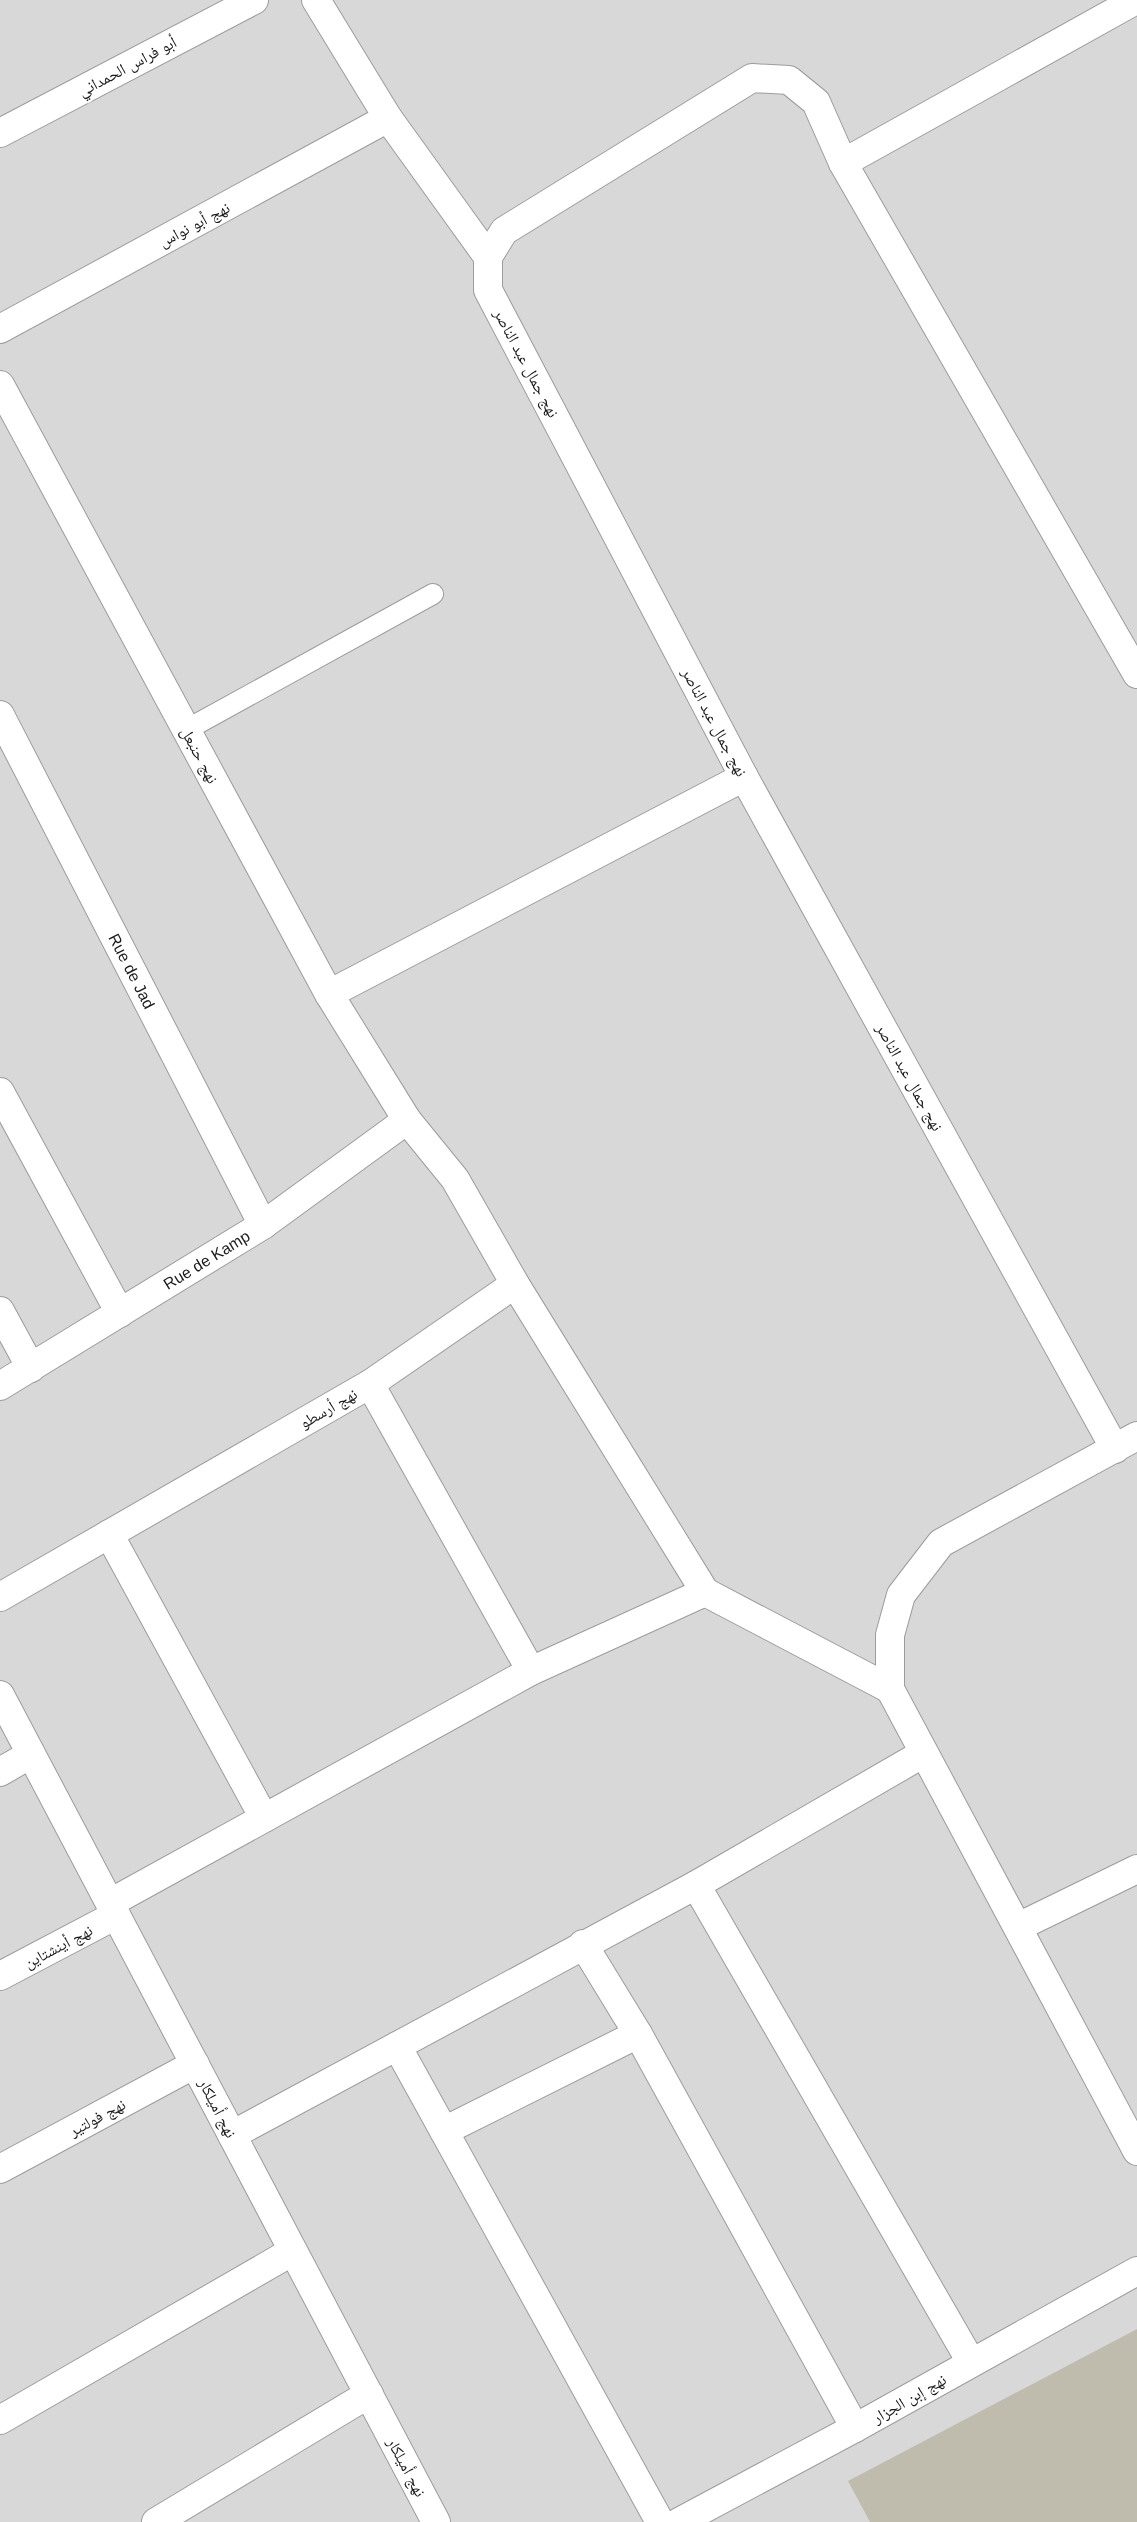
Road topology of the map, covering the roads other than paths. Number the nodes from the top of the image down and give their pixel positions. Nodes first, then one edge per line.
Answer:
1 (254, 0) edge
2 (316, 0) edge
3 (1136, 0) edge
4 (388, 118) junction
5 (0, 133) edge
6 (843, 163) junction
7 (488, 257) junction
8 (0, 329) edge
9 (0, 385) edge
10 (433, 594) dead end
11 (1137, 674) edge
12 (0, 715) edge
13 (186, 730) junction
14 (744, 778) junction
15 (329, 994) junction
16 (0, 1092) edge
17 (407, 1120) junction
18 (263, 1225) junction
19 (515, 1284) junction
20 (0, 1311) edge
21 (120, 1313) junction
22 (30, 1368) junction
23 (370, 1384) junction
24 (0, 1386) edge
25 (1126, 1442) edge
26 (109, 1534) junction
27 (705, 1592) junction
28 (0, 1597) edge
29 (531, 1671) junction
30 (890, 1689) junction
31 (0, 1695) edge
32 (924, 1753) junction
33 (31, 1754) junction
34 (0, 1772) edge
35 (264, 1818) junction
36 (1137, 1869) edge
37 (696, 1885) junction
38 (113, 1909) junction
39 (1018, 1927) junction
40 (583, 1944) junction
41 (0, 1976) edge
42 (638, 2034) junction
43 (397, 2046) junction
44 (195, 2064) junction
45 (444, 2131) junction
46 (232, 2135) junction
47 (1137, 2151) edge
48 (0, 2169) edge
49 (293, 2251) junction
50 (1137, 2271) edge
51 (971, 2362) junction
52 (368, 2394) junction
53 (0, 2420) edge
54 (855, 2428) junction
55 (156, 2522) edge
56 (436, 2522) edge
57 (660, 2522) edge
58 (679, 2522) edge

1 - 5 street, أبو فراس الحمداني
2 - 4 street
3 - 6 street
4 - 7 street
4 - 8 street, نهج أبو نواس
6 - 7 street
6 - 11 street
7 - 14 street, نهج جمال عبد الناصر
9 - 13 street, نهج حنبعل
10 - 13 lane
12 - 18 street, Rue de Jad
13 - 15 street, نهج حنبعل
14 - 15 street
14 - 25 street, نهج جمال عبد الناصر
15 - 17 street, نهج حنبعل
16 - 21 street
17 - 18 street, Rue de Kamp
17 - 19 street, نهج حنبعل
18 - 21 street, Rue de Kamp
19 - 23 street
19 - 27 street, نهج حنبعل
20 - 22 street
21 - 22 street, Rue de Kamp
22 - 24 street, Rue de Kamp
23 - 26 street, نهج أرسطو
23 - 29 street, نهج أرسطو
25 - 30 street
26 - 28 street, نهج أرسطو
26 - 35 street
27 - 29 street, نهج أينشتاين
27 - 30 street
29 - 35 street, نهج أينشتاين
30 - 32 street
31 - 33 street, نهج أميلكار
32 - 37 street
32 - 39 street
33 - 34 street
33 - 38 street, نهج أميلكار
35 - 38 street, نهج أينشتاين
36 - 39 street
37 - 40 street
37 - 51 street
38 - 41 street, نهج أينشتاين
38 - 44 street, نهج أميلكار
39 - 47 street
40 - 42 street
40 - 43 street
42 - 45 street
42 - 54 street
43 - 45 street
43 - 46 street
44 - 46 street, نهج أميلكار
44 - 48 street, نهج فولتير
45 - 57 street
46 - 49 street, نهج أميلكار
49 - 52 street, نهج أميلكار
49 - 53 street
50 - 51 street, نهج إبن الجزار
51 - 54 street, نهج إبن الجزار
52 - 55 street
52 - 56 street, نهج أميلكار
54 - 58 street, نهج إبن الجزار

